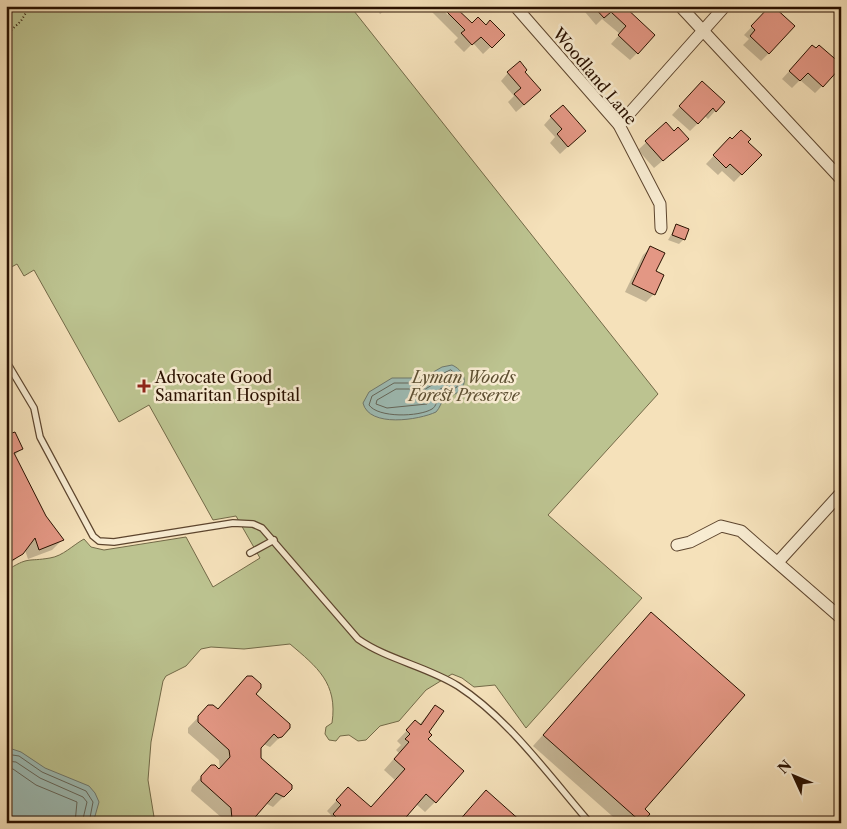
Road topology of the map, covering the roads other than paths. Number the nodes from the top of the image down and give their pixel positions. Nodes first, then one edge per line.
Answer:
1 (515, 6) edge
2 (680, 6) edge
3 (725, 6) edge
4 (703, 31) junction
5 (619, 125) junction
6 (841, 179) edge
7 (661, 228) dead end
8 (6, 362) edge
9 (841, 493) edge
10 (274, 540) junction
11 (677, 545) dead end
12 (250, 553) dead end
13 (778, 562) junction
14 (841, 618) edge
15 (590, 823) edge

1 - 5 street, Woodland Lane
2 - 4 street
3 - 4 street
4 - 5 street
4 - 6 street
5 - 7 street, Woodland Lane
8 - 10 lane
9 - 13 street
10 - 12 lane
10 - 15 lane
11 - 13 street
13 - 14 street

